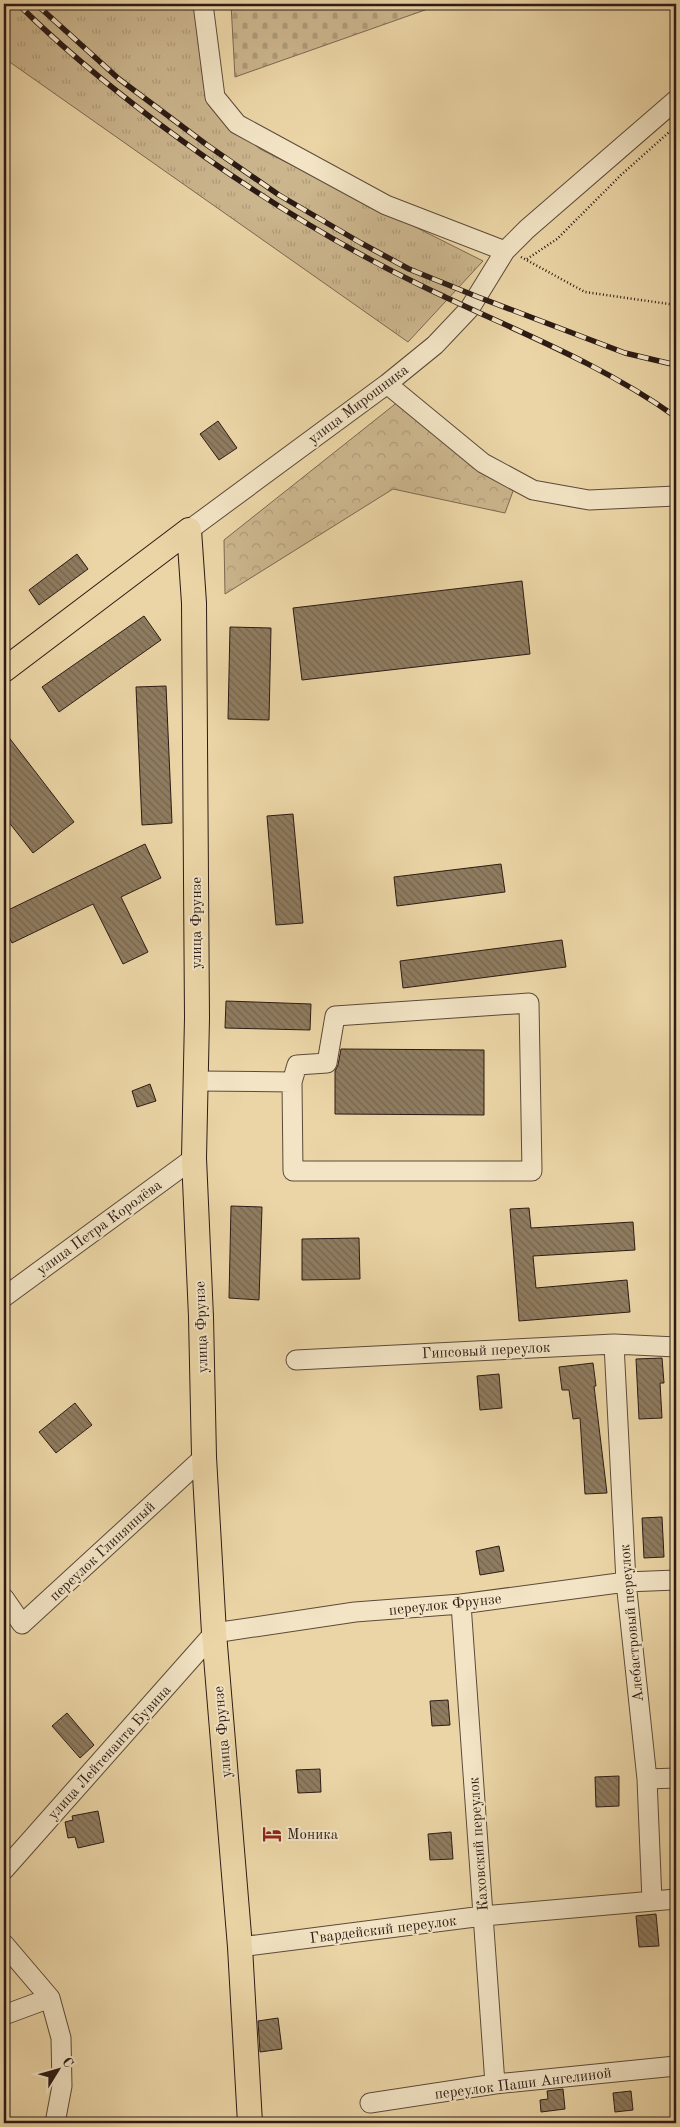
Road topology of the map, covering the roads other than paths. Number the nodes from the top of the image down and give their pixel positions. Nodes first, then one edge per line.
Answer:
1 (203, 4) edge
2 (676, 100) edge
3 (505, 252) junction
4 (387, 384) junction
5 (676, 496) edge
6 (189, 530) junction
7 (4, 670) edge
8 (196, 1081) junction
9 (292, 1082) junction
10 (194, 1158) junction
11 (5, 1291) edge
12 (614, 1344) junction
13 (676, 1347) edge
14 (296, 1360) dead end
15 (204, 1457) junction
16 (676, 1580) edge
17 (626, 1582) junction
18 (4, 1598) edge
19 (461, 1604) junction
20 (214, 1633) junction
21 (676, 1778) edge
22 (647, 1779) junction
23 (4, 1870) edge
24 (676, 1899) edge
25 (652, 1901) junction
26 (483, 1916) junction
27 (4, 1944) edge
28 (240, 1947) junction
29 (50, 1998) junction
30 (4, 2015) edge
31 (676, 2066) edge
32 (495, 2084) junction
33 (370, 2103) dead end
34 (55, 2123) edge
35 (250, 2123) edge

1 - 3 street
2 - 3 street, улица Мирошника
3 - 4 street, улица Мирошника
4 - 5 street
4 - 6 street, улица Мирошника
6 - 7 main road, улица Мирошника
6 - 8 main road, улица Фрунзе
8 - 9 street
8 - 10 main road, улица Фрунзе
9 - 9 street
10 - 11 street, улица Петра Королёва
10 - 15 main road, улица Фрунзе
12 - 13 street, Гипсовый переулок
12 - 14 street, Гипсовый переулок
12 - 17 street, Алебастровый переулок
15 - 18 street, переулок Глинянный
15 - 20 main road, улица Фрунзе
16 - 17 street, переулок Фрунзе
17 - 19 street, переулок Фрунзе
17 - 22 street, Алебастровый переулок
19 - 20 street, переулок Фрунзе
19 - 26 street, Каховский переулок
20 - 23 street, улица Лейтенанта Бувина
20 - 28 main road, улица Фрунзе
21 - 22 street
22 - 25 street, Алебастровый переулок
24 - 25 street, Гвардейский переулок
25 - 26 street, Гвардейский переулок
26 - 28 street, Гвардейский переулок
26 - 32 street, Каховский переулок
27 - 29 street
28 - 35 main road, улица Фрунзе
29 - 30 street
29 - 34 street
31 - 32 street, переулок Паши Ангелиной
32 - 33 street, переулок Паши Ангелиной

